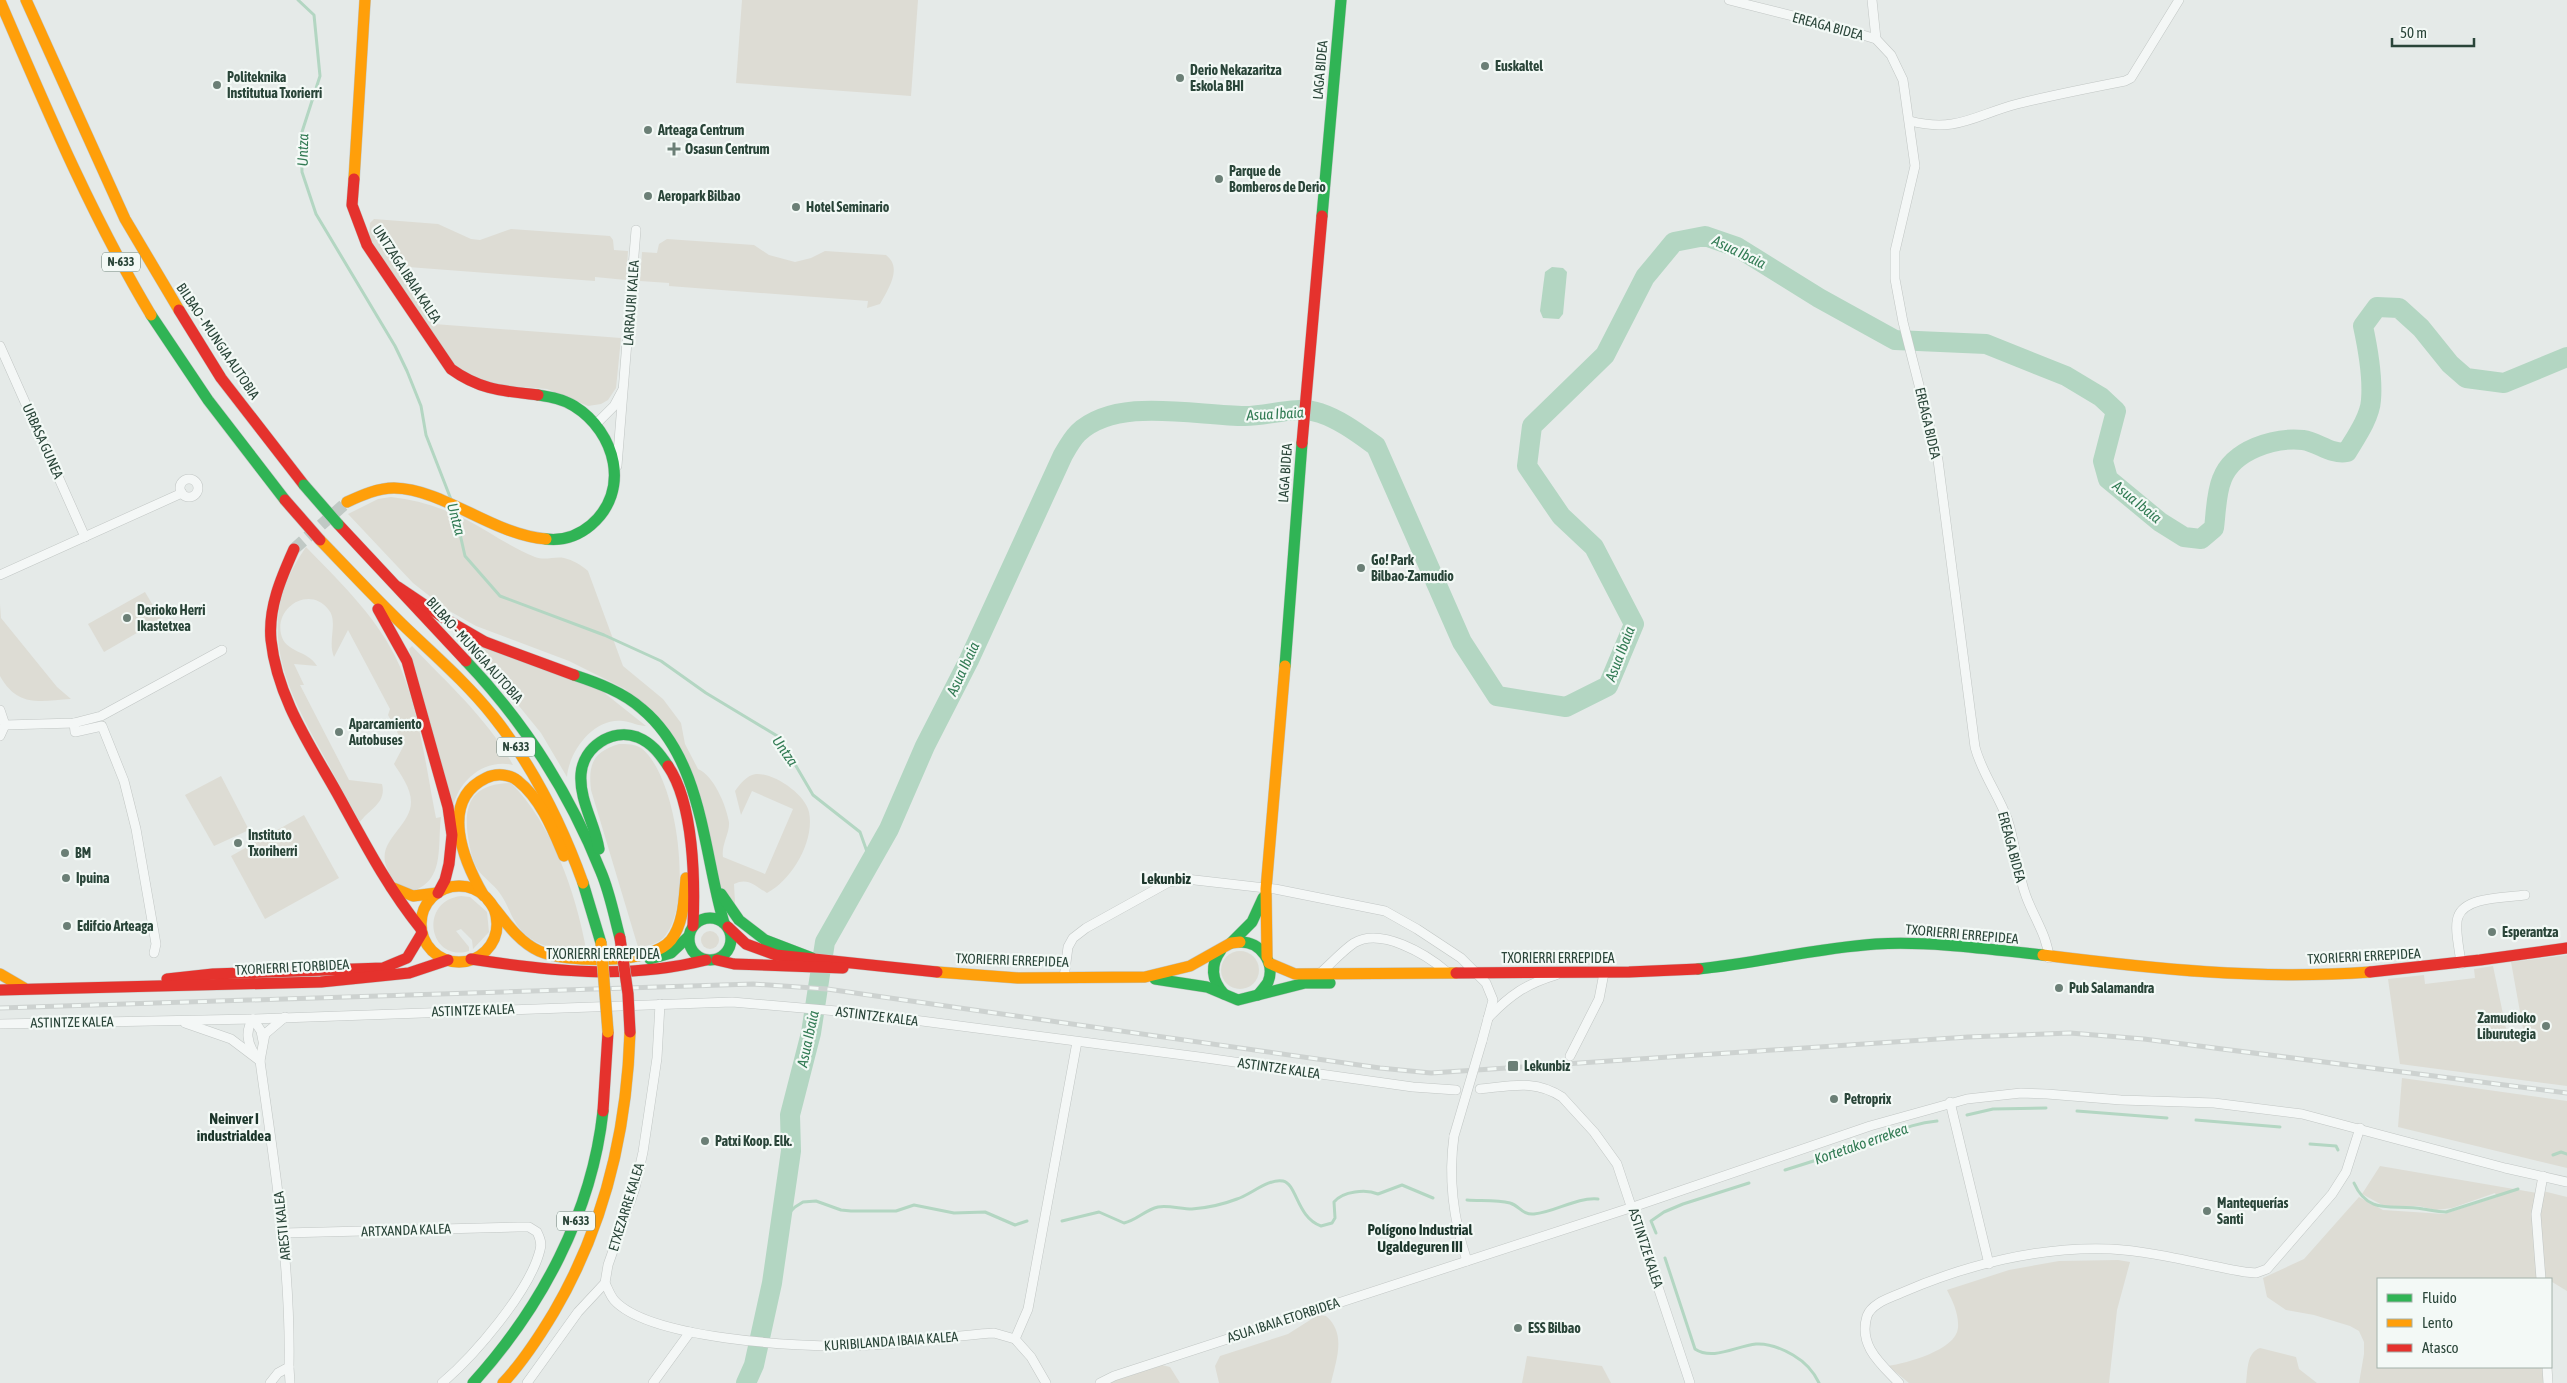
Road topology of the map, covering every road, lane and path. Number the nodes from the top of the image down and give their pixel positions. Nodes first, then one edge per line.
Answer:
1 (26, 0) edge
2 (365, 0) edge
3 (1340, 0) edge
4 (1729, 0) edge
5 (1872, 0) edge
6 (2179, 0) edge
7 (0, 1) edge
8 (1876, 39) junction
9 (1910, 121) junction
10 (636, 230) dead end
11 (0, 346) edge
12 (625, 376) junction
13 (596, 424) junction
14 (616, 479) junction
15 (182, 493) dead end
16 (347, 502) tunnel mouth
17 (85, 537) junction
18 (294, 549) tunnel mouth
19 (0, 575) edge
20 (398, 587) junction
21 (369, 591) junction
22 (222, 650) dead end
23 (0, 710) edge
24 (74, 722) junction
25 (5, 725) junction
26 (0, 736) edge
27 (691, 851) junction
28 (602, 873) junction
29 (710, 876) junction
30 (387, 884) junction
31 (1266, 889) junction
32 (438, 893) junction
33 (2525, 895) dead end
34 (486, 898) junction
35 (496, 917) junction
36 (726, 925) junction
37 (422, 931) junction
38 (690, 932) junction
39 (596, 944) junction
40 (1228, 945) junction
41 (2567, 948) edge
42 (154, 953) dead end
43 (2048, 958) junction
44 (471, 959) junction
45 (448, 960) junction
46 (711, 960) junction
47 (1268, 960) junction
48 (812, 961) junction
49 (2461, 964) junction
50 (1447, 972) junction
51 (1477, 973) junction
52 (1564, 973) junction
53 (1604, 973) junction
54 (1462, 974) junction
55 (1, 975) edge
56 (1318, 975) junction
57 (1145, 977) junction
58 (1064, 978) junction
59 (135, 985) junction
60 (24, 988) junction
61 (0, 989) edge
62 (1225, 995) junction
63 (1258, 995) junction
64 (660, 1004) junction
65 (285, 1017) junction
66 (1488, 1018) junction
67 (254, 1019) junction
68 (175, 1020) junction
69 (0, 1024) edge
70 (1077, 1042) junction
71 (263, 1043) junction
72 (1570, 1056) dead end
73 (260, 1061) junction
74 (1480, 1089) dead end
75 (1456, 1090) dead end
76 (1950, 1102) junction
77 (2360, 1128) junction
78 (2543, 1176) junction
79 (2567, 1182) edge
80 (1633, 1207) junction
81 (284, 1233) junction
82 (1467, 1261) junction
83 (1989, 1264) junction
84 (2541, 1278) edge
85 (606, 1283) junction
86 (690, 1332) junction
87 (1015, 1339) junction
88 (290, 1367) junction
89 (2547, 1368) edge
90 (270, 1383) edge
91 (290, 1383) edge
92 (442, 1383) edge
93 (473, 1383) edge
94 (504, 1383) edge
95 (527, 1383) edge
96 (653, 1383) edge
97 (1046, 1383) edge
98 (1100, 1383) edge
99 (1690, 1383) edge
100 (1900, 1383) edge
101 (2548, 1383) edge

1 - 20 main road, BILBAO - MUNGIA AUTOBIA / N-633, bridge
2 - 13 main road, UNTZAGA IBAIA KALEA
3 - 31 main road, LAGA BIDEA
4 - 8 street, EREAGA BIDEA
5 - 8 street
6 - 9 street
7 - 21 main road, N-633, bridge
8 - 9 street, EREAGA BIDEA
9 - 43 street, EREAGA BIDEA
10 - 12 street, LARRAURI KALEA
11 - 17 street, URBASA GUNEA
12 - 13 street
12 - 14 street
13 - 14 main road, UNTZAGA IBAIA KALEA
14 - 16 main road
15 - 17 street
17 - 19 street
18 - 30 main road
20 - 28 main road, BILBAO - MUNGIA AUTOBIA / N-633
20 - 29 main road
21 - 32 main road
21 - 39 main road, N-633
22 - 24 street
23 - 25 street
24 - 25 street
24 - 42 street
25 - 26 street
27 - 28 main road
27 - 34 main road
27 - 38 main road
28 - 94 main road, BILBAO - MUNGIA AUTOBIA / N-633, bridge
29 - 36 main road
29 - 48 main road
30 - 32 main road
30 - 37 main road
31 - 40 main road
31 - 47 main road
31 - 51 street
31 - 58 street
32 - 34 main road
32 - 37 main road
33 - 49 street
34 - 35 main road
34 - 39 main road
35 - 38 main road, TXORIERRI ERREPIDEA
35 - 44 main road
36 - 38 main road
36 - 46 main road
36 - 48 main road, TXORIERRI ERREPIDEA
37 - 45 main road
37 - 59 main road, TXORIERRI ETORBIDEA
38 - 46 main road
39 - 93 main road, N-633, bridge
40 - 47 main road, TXORIERRI ERREPIDEA
40 - 57 main road, TXORIERRI ERREPIDEA
40 - 62 main road
41 - 49 main road, TXORIERRI ERREPIDEA
43 - 49 main road, TXORIERRI ERREPIDEA
43 - 53 main road, TXORIERRI ERREPIDEA
44 - 45 main road
44 - 46 main road, TXORIERRI ERREPIDEA
45 - 59 main road, TXORIERRI ETORBIDEA
46 - 48 main road, TXORIERRI ERREPIDEA
47 - 56 main road, TXORIERRI ERREPIDEA
47 - 63 main road
48 - 58 main road, TXORIERRI ERREPIDEA
50 - 54 main road, TXORIERRI ERREPIDEA
50 - 56 main road, TXORIERRI ERREPIDEA
50 - 56 street
51 - 52 main road, TXORIERRI ERREPIDEA
51 - 54 main road, TXORIERRI ERREPIDEA
51 - 66 street
52 - 53 main road, TXORIERRI ERREPIDEA
52 - 66 street
53 - 72 street
54 - 63 main road, TXORIERRI ERREPIDEA
55 - 60 main road, TXORIERRI ETORBIDEA
55 - 61 main road, TXORIERRI ETORBIDEA
57 - 58 main road, TXORIERRI ERREPIDEA
57 - 62 main road, TXORIERRI ERREPIDEA
59 - 60 main road, TXORIERRI ETORBIDEA
60 - 61 main road, TXORIERRI ETORBIDEA
62 - 63 main road, TXORIERRI ERREPIDEA
64 - 65 street, ASTINTZE KALEA
64 - 70 street, ASTINTZE KALEA
64 - 85 street, ETXEZARRE KALEA
65 - 67 street, ASTINTZE KALEA
65 - 71 street, ARESTI KALEA
66 - 82 street, bridge
67 - 68 street, ASTINTZE KALEA
67 - 71 street, ARESTI KALEA
67 - 73 street, ARESTI KALEA
68 - 69 street, ASTINTZE KALEA
68 - 73 street, ASTINTZE KALEA
70 - 75 street, ASTINTZE KALEA
70 - 87 street
71 - 73 street, ARESTI KALEA
73 - 81 street, ARESTI KALEA
74 - 80 street, ASTINTZE KALEA
76 - 77 street, ASUA IBAIA ETORBIDEA
76 - 80 street, ASUA IBAIA ETORBIDEA
76 - 83 street
77 - 78 street, ASUA IBAIA ETORBIDEA
77 - 83 street
78 - 79 street, ASUA IBAIA ETORBIDEA
78 - 84 street
80 - 82 street, ASUA IBAIA ETORBIDEA
80 - 99 street, ASTINTZE KALEA
81 - 88 street, ARESTI KALEA
81 - 92 street, ARTXANDA KALEA
82 - 98 street, ASUA IBAIA ETORBIDEA
83 - 100 street
85 - 86 street, KURIBILANDA IBAIA KALEA
85 - 95 street
86 - 87 street, KURIBILANDA IBAIA KALEA
86 - 96 street
87 - 97 street
88 - 90 street
88 - 91 street, ARESTI KALEA
89 - 101 street

